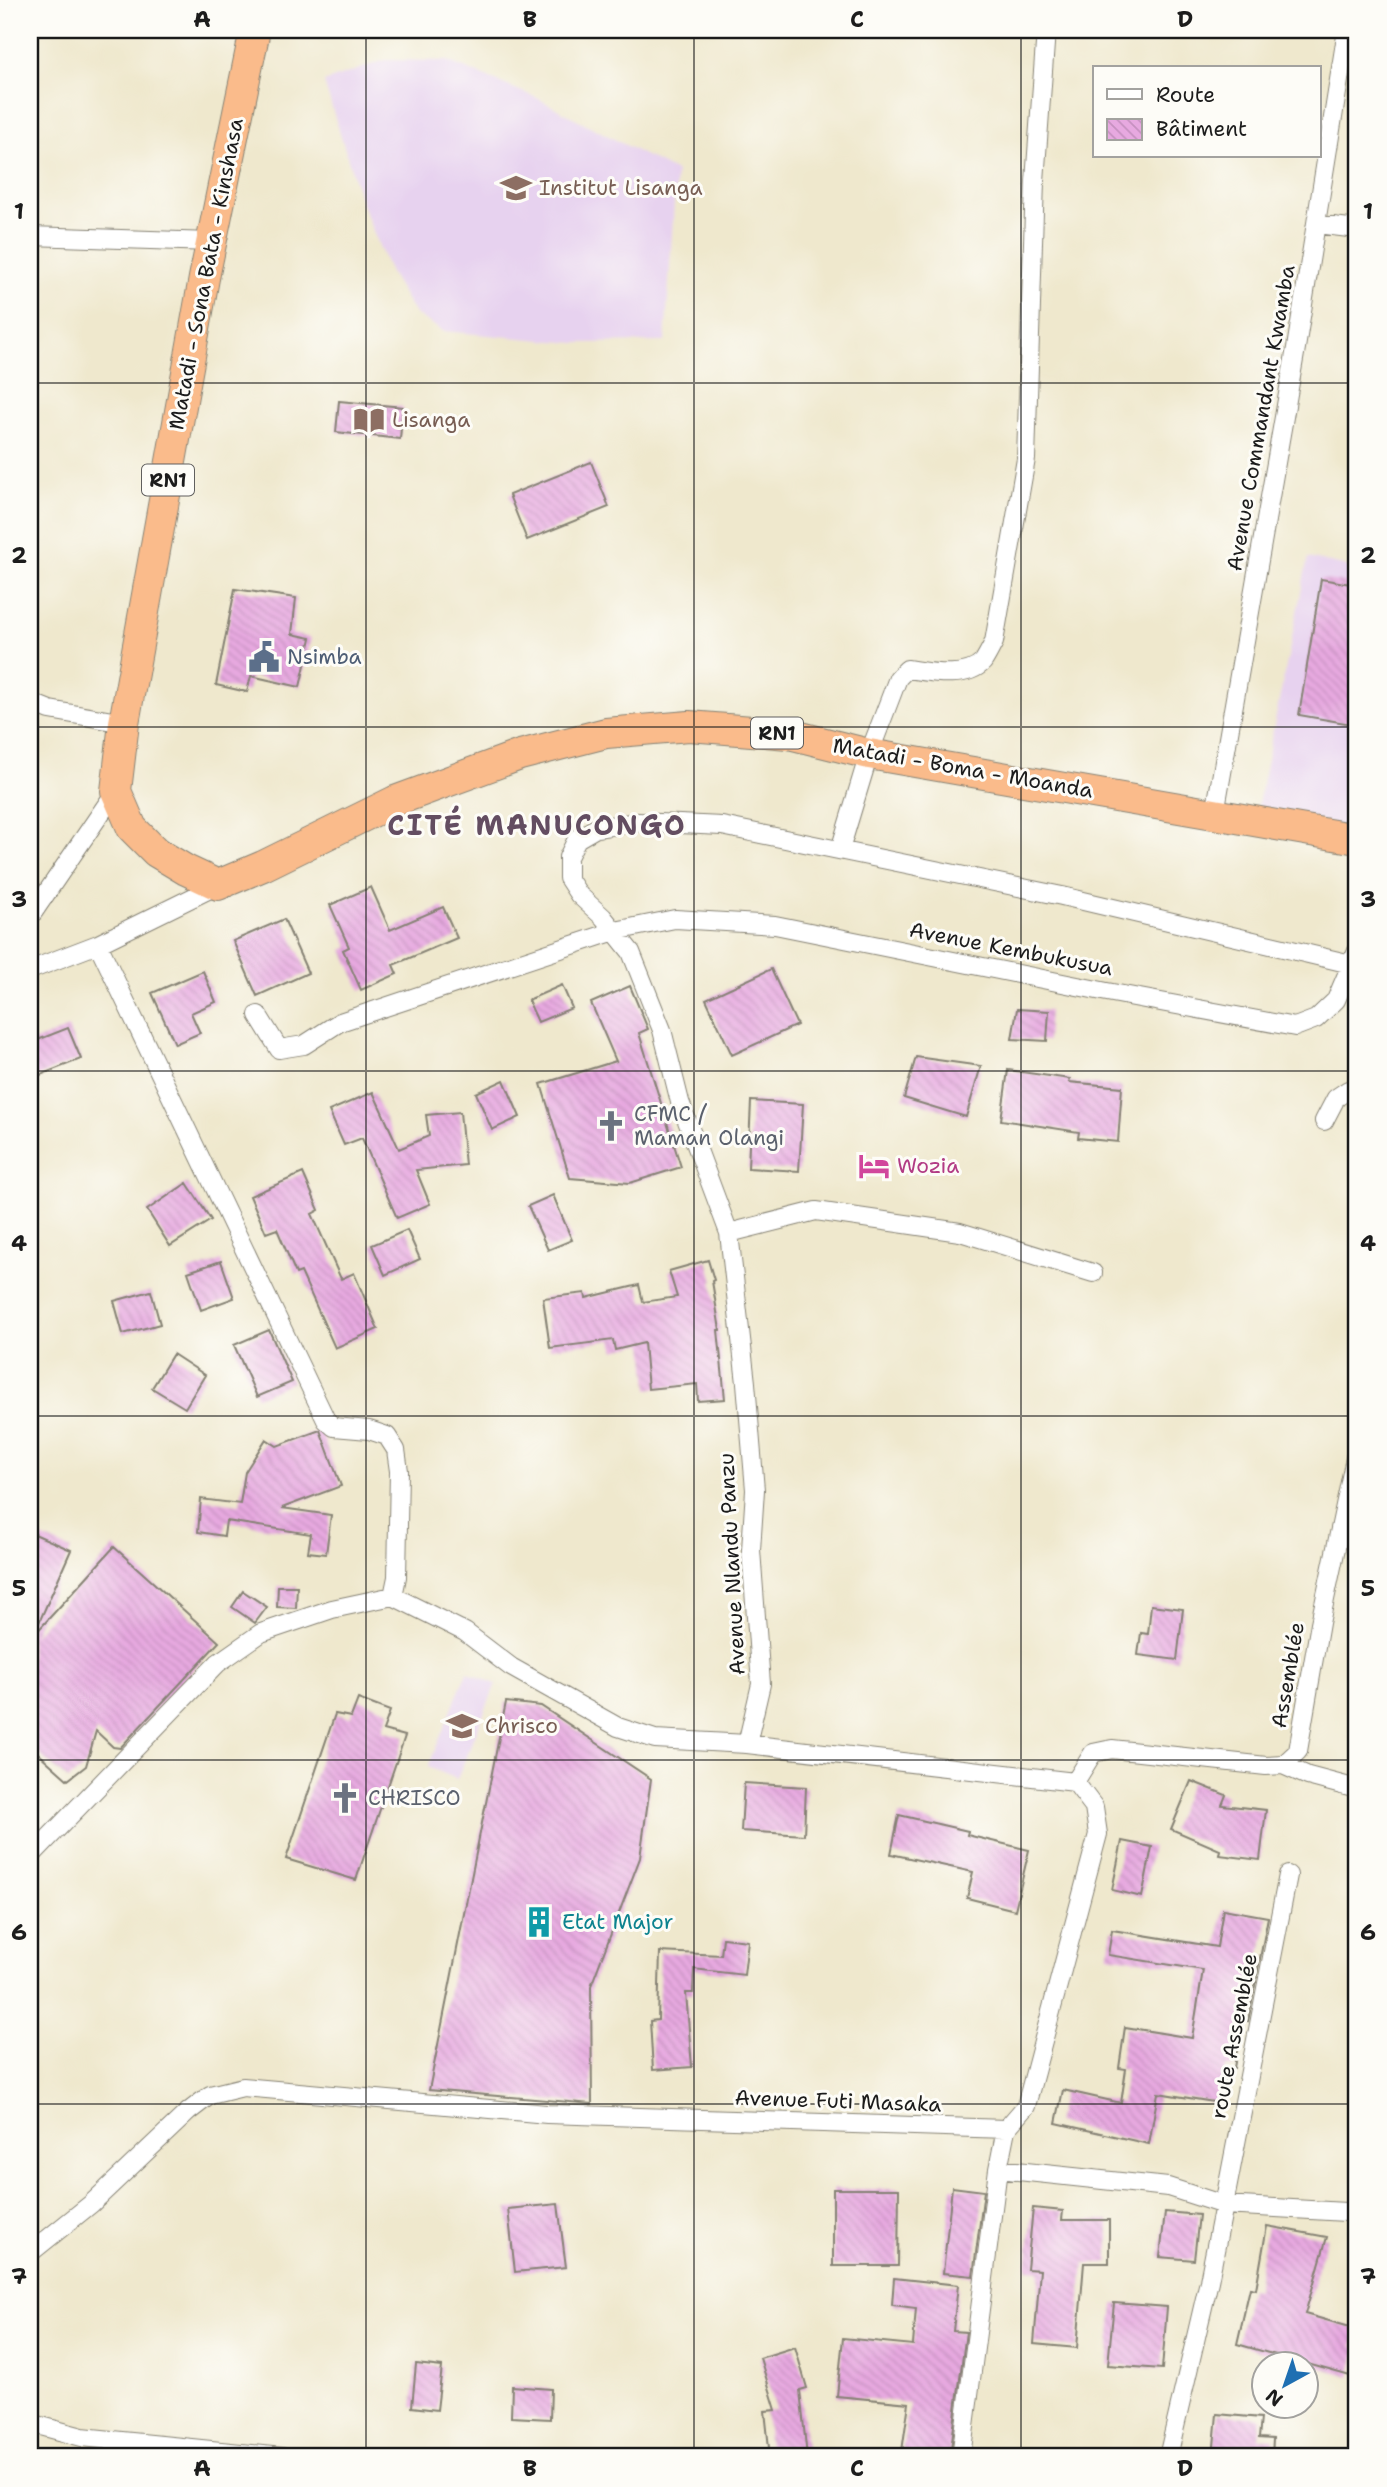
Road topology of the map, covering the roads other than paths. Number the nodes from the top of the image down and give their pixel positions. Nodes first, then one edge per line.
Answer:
1 (255, 30) edge
2 (1046, 30) edge
3 (1347, 30) edge
4 (1317, 224) junction
5 (1357, 229) edge
6 (30, 236) edge
7 (211, 242) junction
8 (30, 702) edge
9 (124, 723) junction
10 (869, 754) junction
11 (116, 791) junction
12 (1215, 813) junction
13 (1357, 839) edge
14 (840, 850) junction
15 (218, 885) junction
16 (30, 918) edge
17 (615, 931) junction
18 (97, 944) junction
19 (1354, 957) edge
20 (30, 970) edge
21 (258, 1015) dead end
22 (1357, 1091) edge
23 (1324, 1121) dead end
24 (729, 1233) junction
25 (1093, 1273) dead end
26 (1357, 1448) edge
27 (393, 1596) junction
28 (747, 1744) junction
29 (1283, 1765) junction
30 (1075, 1782) junction
31 (1357, 1790) edge
32 (30, 1857) edge
33 (1288, 1875) dead end
34 (1006, 2129) junction
35 (998, 2169) junction
36 (1224, 2205) junction
37 (1346, 2212) dead end
38 (30, 2253) edge
39 (30, 2423) edge
40 (282, 2457) edge
41 (961, 2457) edge
42 (1168, 2457) edge

1 - 7 highway, Matadi - Sona Bata - Kinshasa / RN1
2 - 10 street
3 - 4 street, Avenue Commandant Kwamba
4 - 5 street
4 - 12 street, Avenue Commandant Kwamba
6 - 7 street
7 - 9 highway, Matadi - Sona Bata - Kinshasa / RN1
8 - 9 street
9 - 11 highway, Matadi - Sona Bata - Kinshasa / RN1
10 - 12 highway, Matadi - Boma - Moanda / RN1
10 - 14 street
10 - 15 highway, Matadi - Boma - Moanda / RN1
11 - 15 highway
11 - 16 street
12 - 13 highway, Matadi - Boma - Moanda / RN1
14 - 17 street, Avenue Nlandu Panzu
14 - 19 street
15 - 18 street
17 - 19 street, Avenue Kembukusua
17 - 21 street, Avenue Kembukusua
17 - 24 street, Avenue Nlandu Panzu
18 - 20 street
18 - 27 street
22 - 23 street
24 - 25 street
24 - 28 street, Avenue Nlandu Panzu
26 - 29 street, Assemblée
27 - 28 street
27 - 32 street
28 - 30 street
29 - 30 street
29 - 31 street
30 - 34 street
33 - 36 street, route Assemblée
34 - 35 street
34 - 38 street, Avenue Futi Masaka
35 - 36 street
35 - 41 street
36 - 37 street
36 - 42 street, route Assemblée
39 - 40 street

